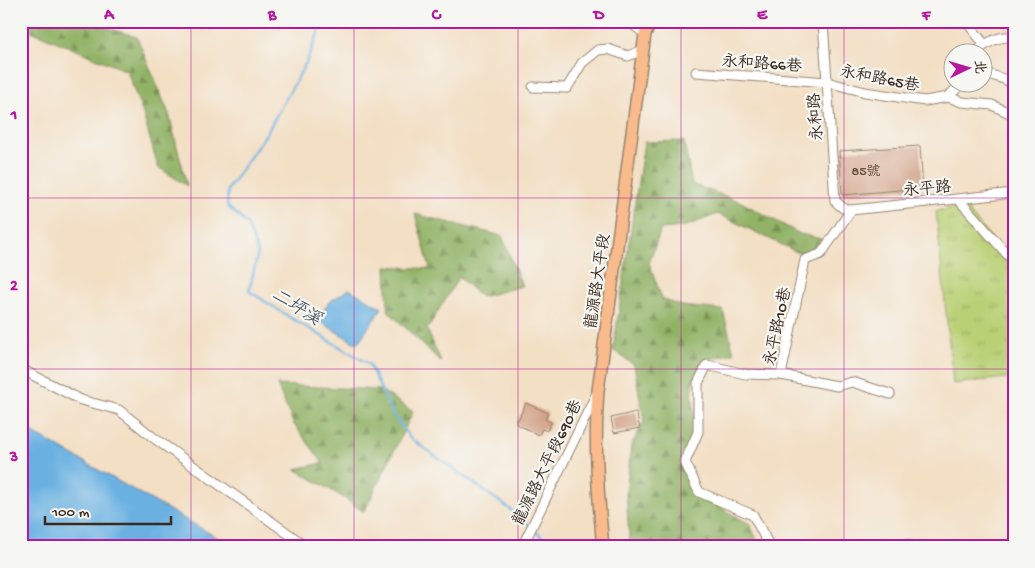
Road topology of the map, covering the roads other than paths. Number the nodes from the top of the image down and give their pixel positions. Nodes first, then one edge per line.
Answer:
1 (628, 21) edge
2 (652, 21) edge
3 (822, 21) edge
4 (966, 21) edge
5 (645, 34) junction
6 (1014, 37) edge
7 (982, 42) edge
8 (989, 42) edge
9 (643, 50) junction
10 (696, 72) dead end
11 (992, 75) edge
12 (827, 82) junction
13 (1014, 84) edge
14 (532, 87) dead end
15 (953, 92) edge
16 (948, 97) junction
17 (1014, 115) edge
18 (1014, 193) edge
19 (959, 200) junction
20 (847, 209) junction
21 (1014, 262) edge
22 (21, 369) edge
23 (781, 375) junction
24 (598, 391) junction
25 (890, 394) dead end
26 (307, 547) edge
27 (522, 547) edge
28 (603, 547) edge
29 (770, 547) edge

1 - 5 street
2 - 5 main road, 龍源路大平段
3 - 12 street, 永和路
4 - 7 street
5 - 9 main road, 龍源路大平段
6 - 8 street
9 - 14 street
9 - 24 main road, 龍源路大平段
10 - 12 street, 永和路66巷
11 - 13 street
12 - 16 street, 永和路65巷
12 - 20 street, 永和路
15 - 16 street
16 - 17 street, 永和路65巷
18 - 19 street, 永平路
19 - 20 street, 永平路
19 - 21 street
20 - 23 street, 永平路10巷
22 - 26 street
23 - 25 street
23 - 29 street, 永平路10巷
24 - 27 street, 龍源路大平段690巷
24 - 28 main road, 龍源路大平段

